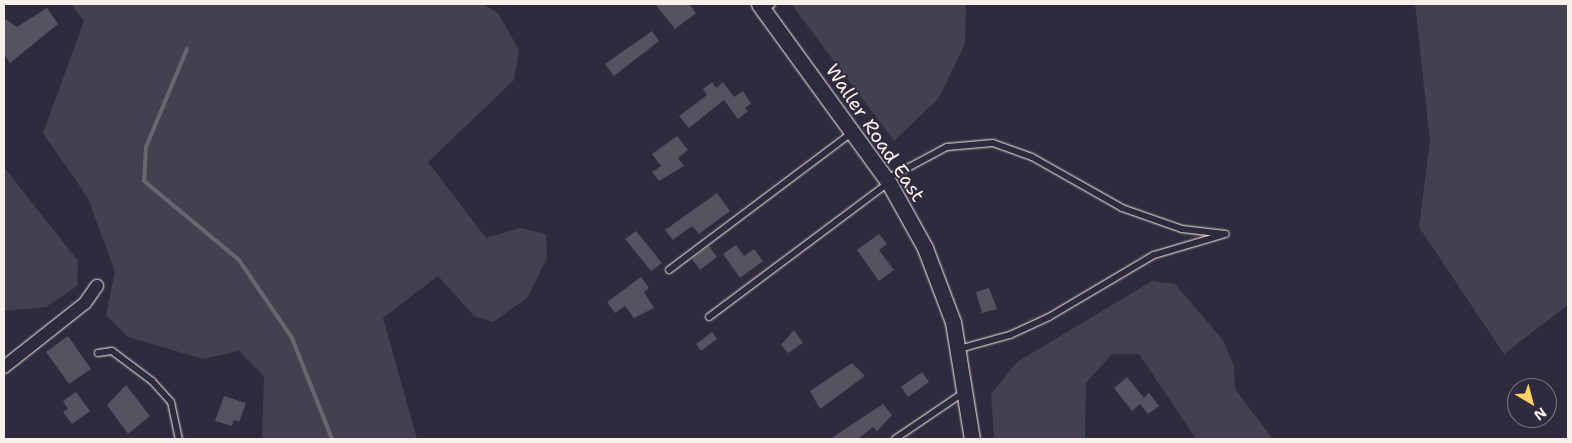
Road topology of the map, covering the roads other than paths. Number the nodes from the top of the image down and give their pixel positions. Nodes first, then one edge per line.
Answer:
1 (765, 6) edge
2 (854, 131) junction
3 (888, 181) junction
4 (669, 270) dead end
5 (97, 286) dead end
6 (708, 316) dead end
7 (960, 349) junction
8 (98, 352) dead end
9 (4, 367) edge
10 (967, 391) junction
11 (179, 439) edge
12 (895, 439) edge
13 (972, 439) edge

1 - 2 street, Waller Road East
2 - 3 street, Waller Road East
2 - 4 lane
3 - 6 lane
3 - 7 street, Waller Road East
3 - 7 lane
5 - 9 street
7 - 10 street, Waller Road East
8 - 11 lane
10 - 12 lane
10 - 13 street, Waller Road East

